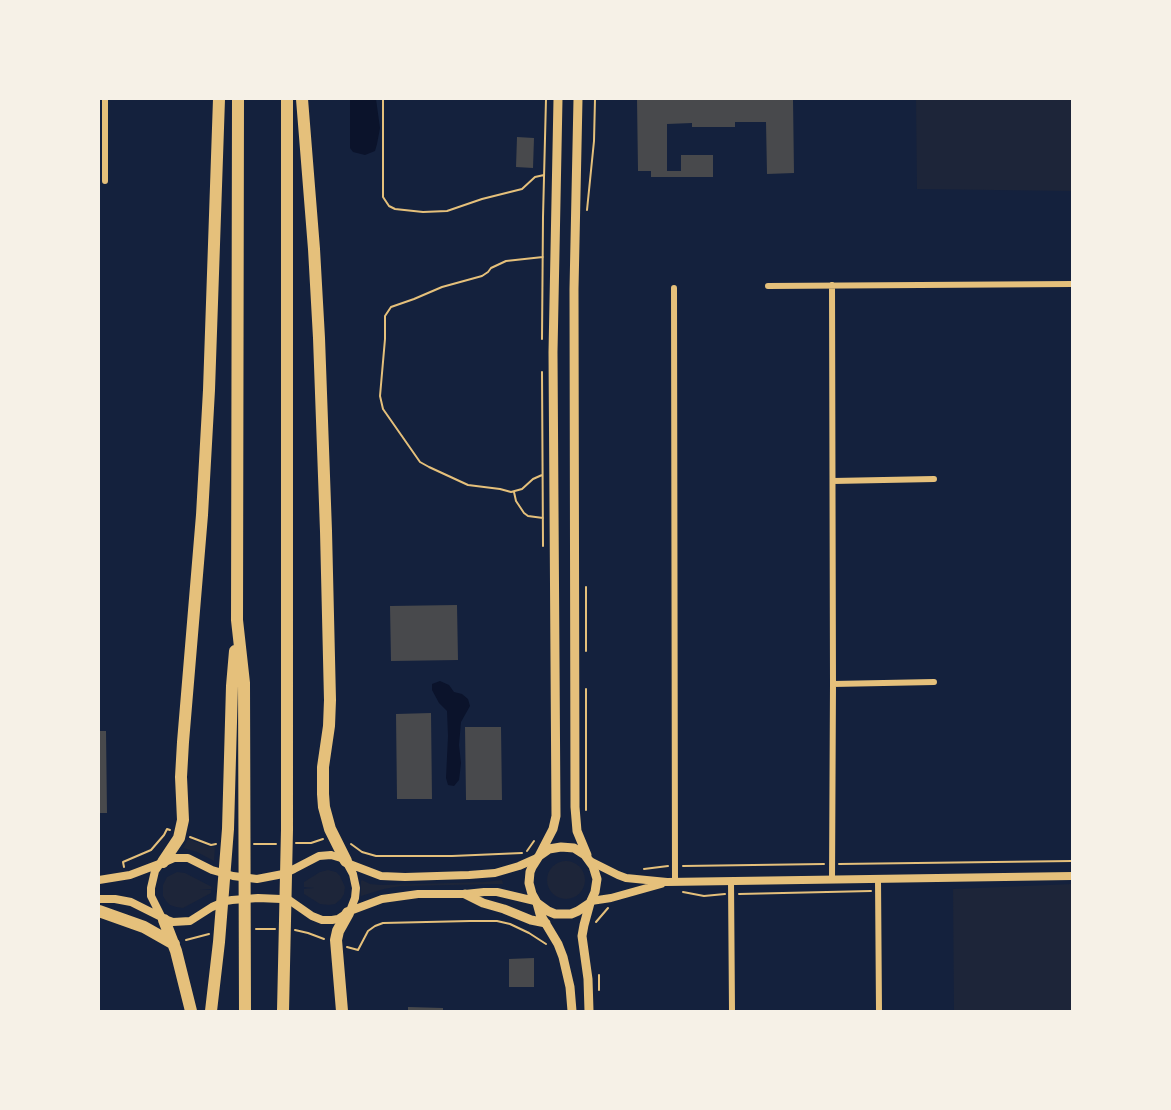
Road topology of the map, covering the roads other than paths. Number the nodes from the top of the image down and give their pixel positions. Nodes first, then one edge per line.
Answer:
1 (105, 99) edge
2 (219, 99) edge
3 (238, 99) edge
4 (286, 99) edge
5 (302, 99) edge
6 (558, 99) edge
7 (578, 99) edge
8 (105, 181) dead end
9 (1072, 284) edge
10 (832, 285) junction
11 (768, 286) dead end
12 (674, 288) dead end
13 (934, 479) dead end
14 (833, 481) junction
15 (237, 620) junction
16 (934, 682) dead end
17 (833, 684) junction
18 (538, 857) junction
19 (589, 859) junction
20 (347, 862) junction
21 (161, 863) junction
22 (1072, 876) edge
23 (878, 879) junction
24 (99, 880) edge
25 (832, 880) junction
26 (671, 881) junction
27 (731, 881) junction
28 (465, 894) junction
29 (99, 899) edge
30 (536, 902) junction
31 (591, 902) junction
32 (99, 911) edge
33 (349, 912) junction
34 (163, 919) junction
35 (546, 923) junction
36 (174, 944) junction
37 (191, 1011) edge
38 (211, 1011) edge
39 (245, 1011) edge
40 (284, 1011) edge
41 (342, 1011) edge
42 (572, 1011) edge
43 (589, 1011) edge
44 (732, 1011) edge
45 (879, 1011) edge

1 - 8 street
2 - 21 highway
3 - 15 highway
4 - 40 highway
5 - 20 highway
6 - 18 main road
7 - 19 main road
9 - 10 street
10 - 11 street
10 - 14 street
12 - 26 street
13 - 14 street
14 - 17 street
15 - 38 highway
15 - 39 highway
16 - 17 street
17 - 25 street
18 - 19 main road
18 - 20 street
18 - 30 main road
19 - 26 street
19 - 31 main road
20 - 21 street
20 - 33 street
21 - 24 street
21 - 34 street
22 - 23 street
23 - 25 street
23 - 45 street
25 - 27 street
26 - 27 street
26 - 31 street
27 - 44 street
28 - 30 street
28 - 33 street
28 - 35 main road
29 - 34 street
30 - 31 main road
30 - 35 main road
31 - 43 main road
32 - 36 highway
33 - 34 street
33 - 41 highway
34 - 36 highway
35 - 42 main road
36 - 37 highway

